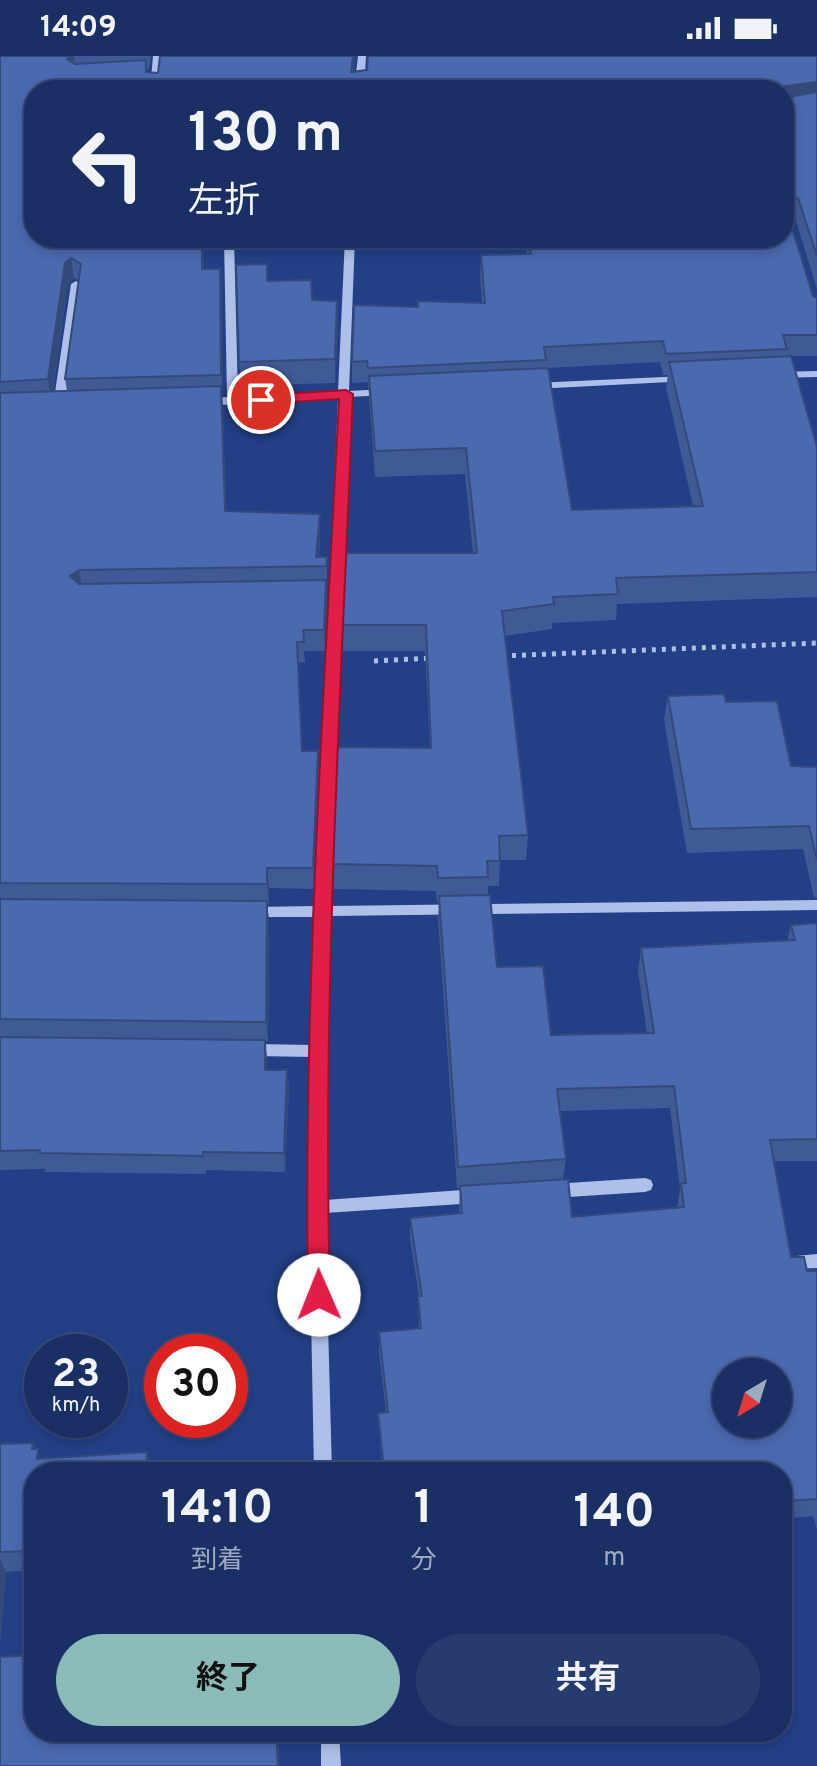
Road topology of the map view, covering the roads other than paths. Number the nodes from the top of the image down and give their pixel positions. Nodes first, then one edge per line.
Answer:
1 (157, 56) edge
2 (362, 56) edge
3 (156, 74) junction
4 (140, 75) edge
5 (156, 80) edge
6 (360, 80) edge
7 (229, 248) edge
8 (350, 248) edge
9 (76, 284) edge
10 (817, 374) edge
11 (770, 376) edge
12 (691, 379) edge
13 (519, 387) edge
14 (393, 392) edge
15 (346, 394) junction
16 (233, 402) junction
17 (185, 403) edge
18 (44, 406) edge
19 (59, 406) junction
20 (74, 406) edge
21 (336, 594) junction
22 (320, 595) edge
23 (817, 905) edge
24 (230, 912) edge
25 (323, 913) junction
26 (224, 1050) edge
27 (320, 1051) junction
28 (645, 1185) dead end
29 (536, 1192) edge
30 (489, 1196) edge
31 (317, 1207) junction
32 (817, 1261) edge
33 (792, 1262) edge
34 (323, 1462) edge
35 (330, 1742) edge
36 (331, 1766) edge

1 - 3 street
2 - 6 street
3 - 4 street
3 - 5 street
7 - 16 street
8 - 15 street
9 - 19 street
10 - 11 street
12 - 13 street
14 - 15 street
15 - 16 street
15 - 21 street
16 - 17 street
18 - 19 street
19 - 20 street
21 - 22 street
21 - 25 street
23 - 25 street
24 - 25 street
25 - 27 street
26 - 27 street
27 - 31 street
28 - 29 street
30 - 31 street
31 - 34 street
32 - 33 street
35 - 36 street

